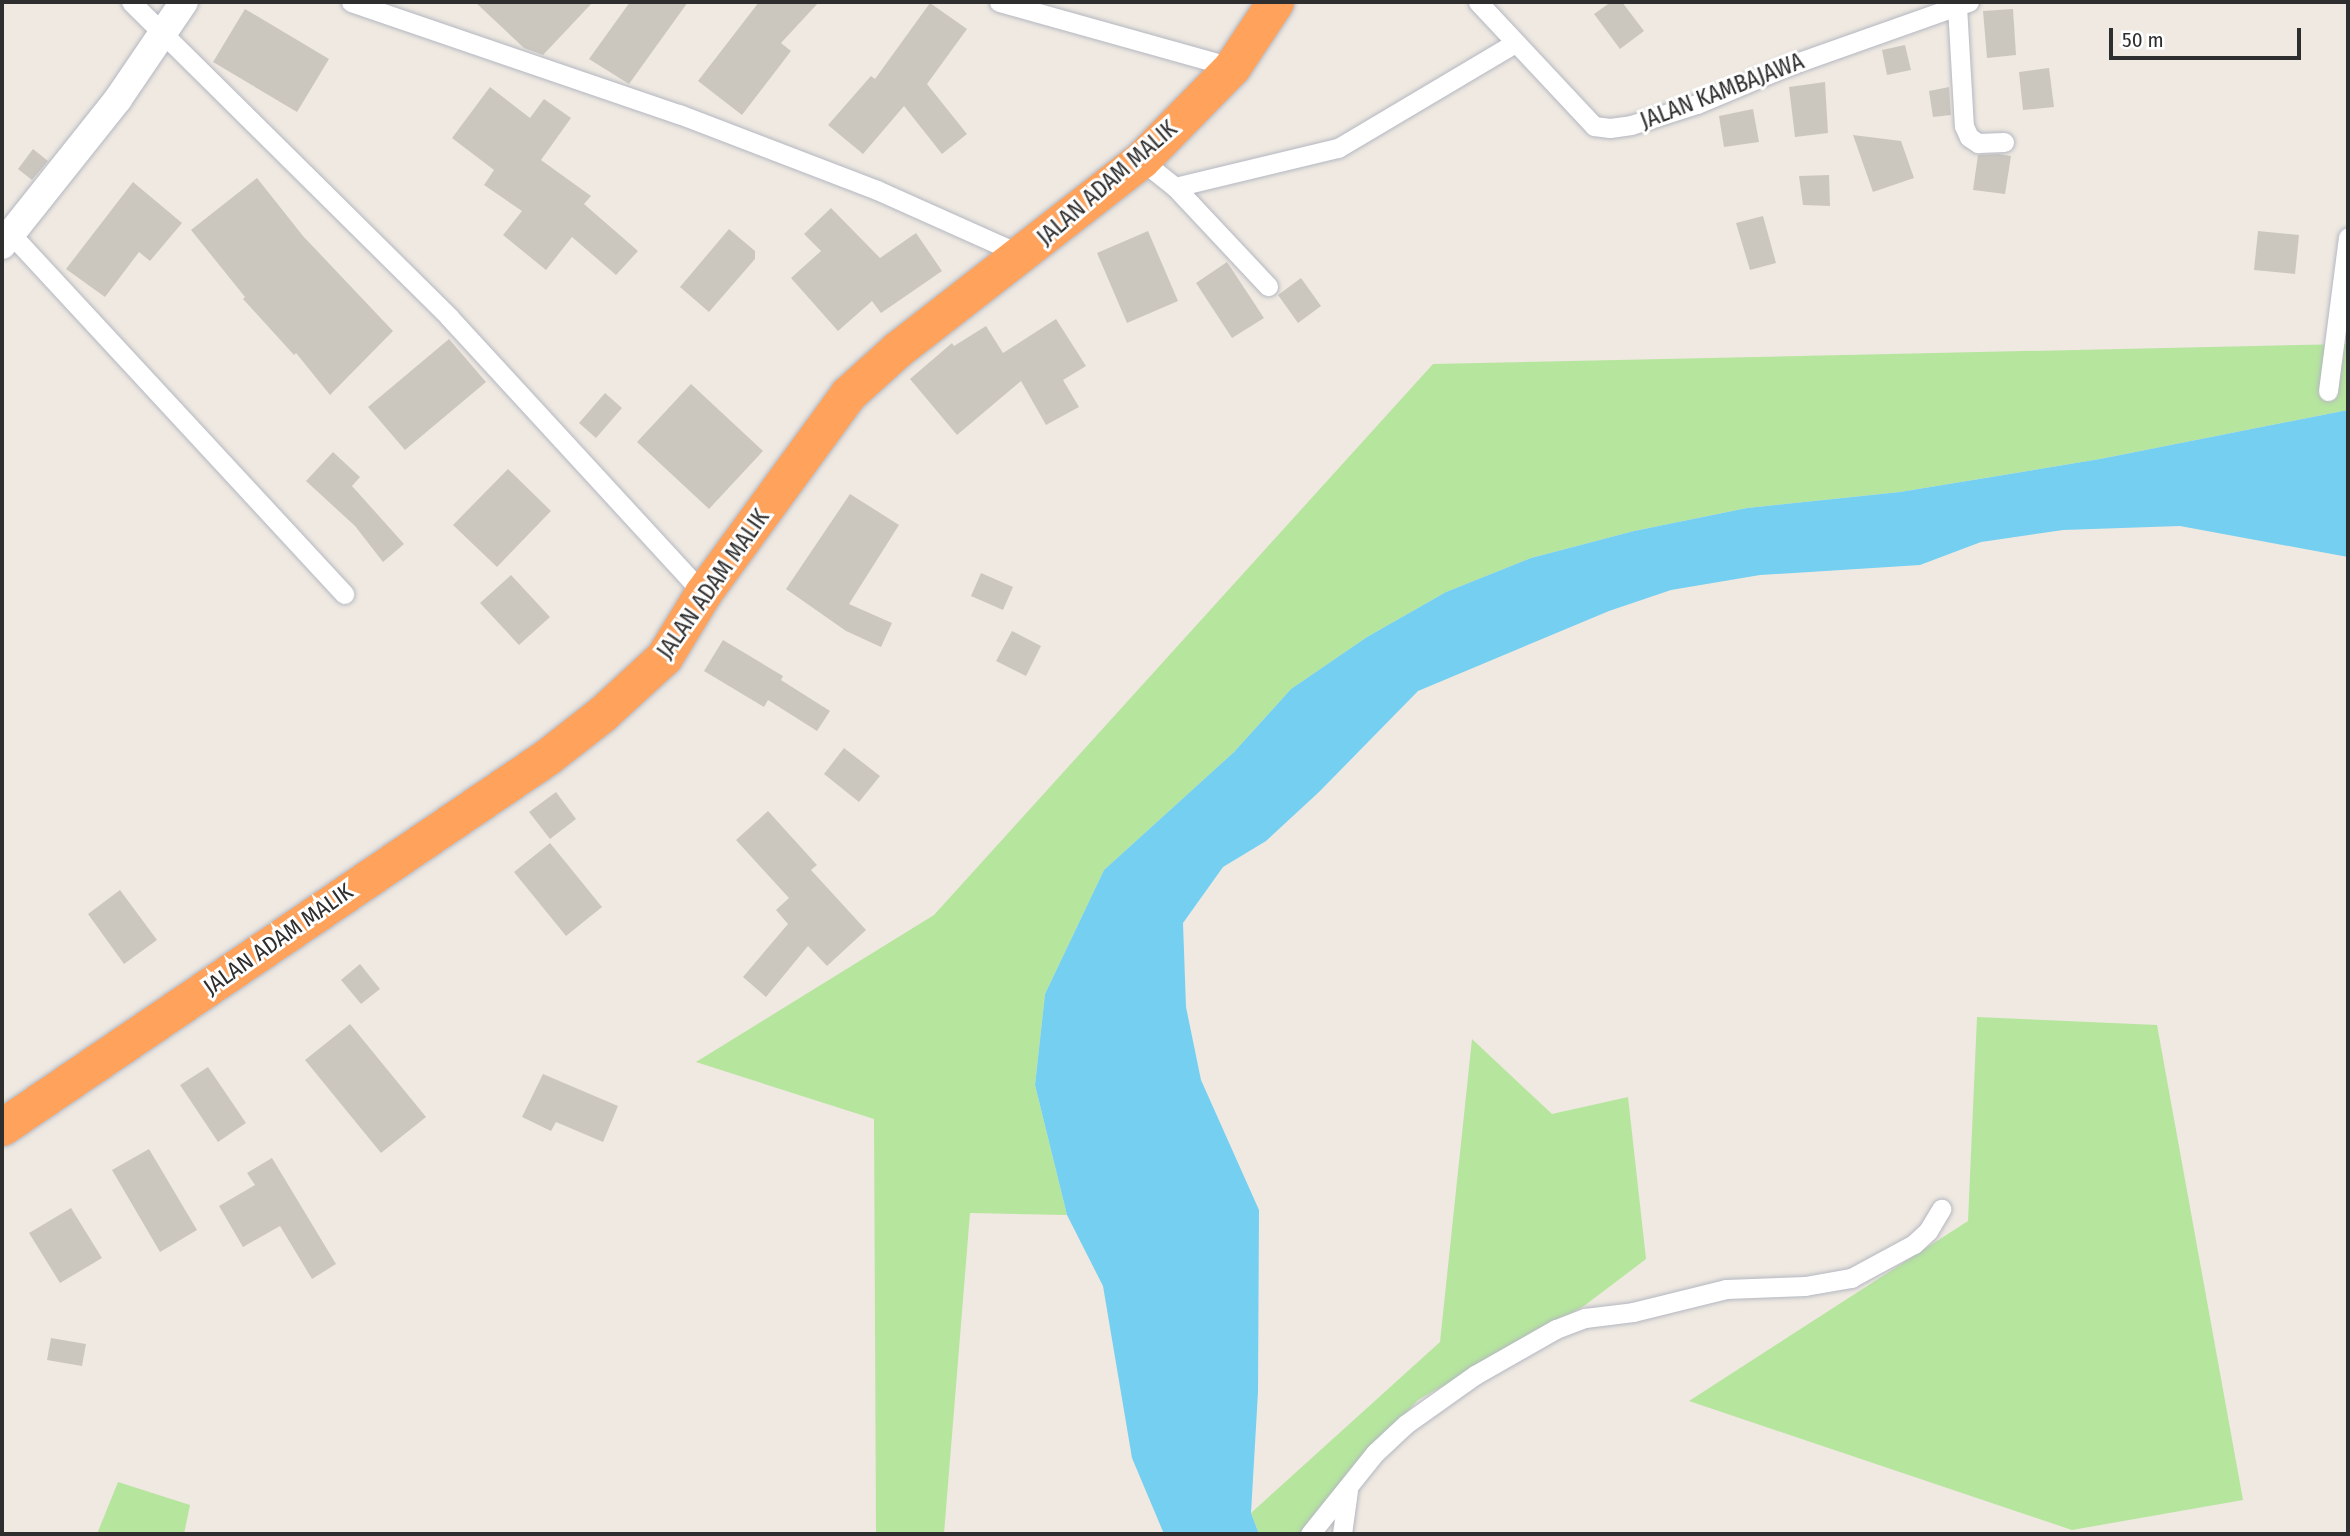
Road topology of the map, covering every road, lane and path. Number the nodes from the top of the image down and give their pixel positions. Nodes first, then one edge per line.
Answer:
1 (131, 2) edge
2 (184, 2) edge
3 (351, 2) edge
4 (999, 2) edge
5 (1275, 2) edge
6 (1478, 2) edge
7 (1963, 4) edge
8 (164, 34) junction
9 (1515, 43) junction
10 (1232, 67) junction
11 (2004, 142) dead end
12 (1141, 160) junction
13 (1175, 187) junction
14 (2348, 237) edge
15 (6, 239) edge
16 (1022, 255) junction
17 (1268, 286) dead end
18 (2328, 391) dead end
19 (703, 593) junction
20 (344, 594) dead end
21 (2, 1126) edge
22 (1941, 1209) dead end
23 (1350, 1482) junction
24 (1310, 1534) edge
25 (1342, 1534) edge

1 - 8 street
2 - 8 street
3 - 16 street
4 - 10 street
5 - 10 highway, JALAN ADAM MALIK
6 - 9 street, JALAN KAMBAJAWA
7 - 9 street, JALAN KAMBAJAWA
7 - 11 street
8 - 15 street
8 - 19 street
9 - 13 street
10 - 12 highway, JALAN ADAM MALIK
12 - 13 street
12 - 16 highway, JALAN ADAM MALIK
13 - 17 street
14 - 18 street
15 - 20 street
16 - 19 highway, JALAN ADAM MALIK
19 - 21 highway, JALAN ADAM MALIK
22 - 23 street
23 - 24 street
23 - 25 street

